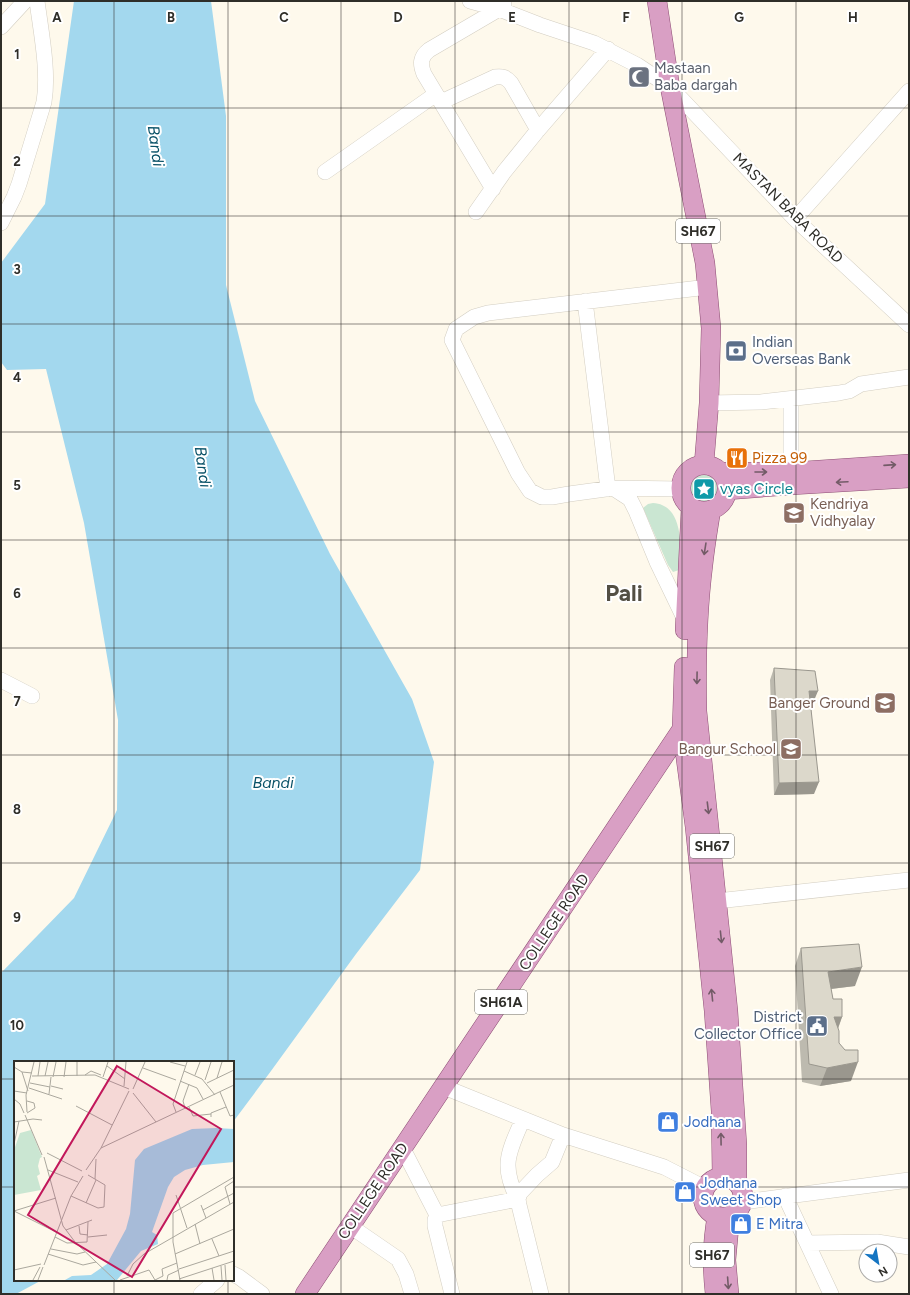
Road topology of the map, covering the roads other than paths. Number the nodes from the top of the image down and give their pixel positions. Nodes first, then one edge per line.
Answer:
1 (25, 1) edge
2 (37, 1) edge
3 (470, 1) edge
4 (658, 1) edge
5 (504, 5) edge
6 (1, 27) edge
7 (608, 49) junction
8 (670, 87) junction
9 (909, 91) edge
10 (438, 98) junction
11 (538, 130) junction
12 (325, 172) dead end
13 (493, 189) junction
14 (476, 212) dead end
15 (795, 219) junction
16 (1, 223) edge
17 (708, 287) junction
18 (585, 301) junction
19 (909, 325) edge
20 (909, 377) edge
21 (791, 398) junction
22 (710, 403) junction
23 (704, 464) junction
24 (909, 464) edge
25 (722, 472) junction
26 (791, 478) junction
27 (909, 478) edge
28 (611, 488) junction
29 (680, 489) junction
30 (727, 490) junction
31 (691, 507) junction
32 (711, 510) junction
33 (686, 621) junction
34 (1, 680) edge
35 (32, 696) dead end
36 (697, 711) junction
37 (682, 729) junction
38 (909, 880) edge
39 (717, 900) junction
40 (444, 1087) junction
41 (523, 1119) junction
42 (563, 1135) junction
43 (402, 1147) junction
44 (729, 1180) junction
45 (909, 1180) edge
46 (706, 1188) junction
47 (785, 1196) junction
48 (518, 1199) junction
49 (743, 1202) junction
50 (438, 1215) junction
51 (724, 1216) junction
52 (350, 1226) junction
53 (807, 1243) junction
54 (909, 1247) edge
55 (234, 1275) edge
56 (216, 1281) edge
57 (312, 1292) edge
58 (201, 1294) edge
59 (262, 1294) edge
60 (412, 1294) edge
61 (452, 1294) edge
62 (541, 1294) edge
63 (715, 1294) edge
64 (729, 1294) edge
65 (831, 1294) edge

1 - 6 street
2 - 16 street
3 - 5 street, MASTAN BABA ROAD
4 - 8 main road, SH67
5 - 7 street, MASTAN BABA ROAD
5 - 10 street
7 - 8 street, MASTAN BABA ROAD
7 - 11 street
8 - 15 street, MASTAN BABA ROAD
8 - 17 main road, SH67
9 - 15 street
10 - 11 street
10 - 12 street
10 - 13 street
11 - 13 street
13 - 14 street
15 - 19 street, MASTAN BABA ROAD
17 - 18 street
17 - 22 main road, SH67
18 - 28 street
18 - 28 street
20 - 21 street
21 - 22 street
21 - 26 street
22 - 23 main road, SH67
23 - 25 main road
23 - 29 main road
26 -> 24 main road
25 -> 26 main road
25 - 30 main road
27 -> 26 main road
26 - 30 main road
28 - 29 street
28 - 33 street
29 - 31 main road
30 - 32 main road
31 - 32 main road
31 - 33 main road, SH67
32 -> 36 main road, SH67
33 - 37 main road, SH67
34 - 35 street
36 - 37 main road, COLLEGE ROAD / SH61A
36 -> 39 main road, SH67
37 - 40 main road, COLLEGE ROAD / SH61A
44 -> 37 main road, SH67
38 - 39 street
39 -> 44 main road, SH67
40 - 41 street
40 - 43 main road, COLLEGE ROAD / SH61A
41 - 42 street
41 - 48 street
42 - 46 street
42 - 48 street
43 - 50 street
43 - 52 main road, COLLEGE ROAD / SH61A
44 - 46 main road
44 - 49 main road, SH67
45 - 47 street
46 - 51 main road
47 - 49 street
47 - 53 street
48 - 50 street
48 - 62 street
49 - 51 main road
50 - 61 street
51 - 63 main road, SH67
51 -> 64 main road, SH67
52 - 57 main road, COLLEGE ROAD / SH61A
52 - 60 street
53 - 54 street
53 - 65 street
55 - 59 street
56 - 58 street

